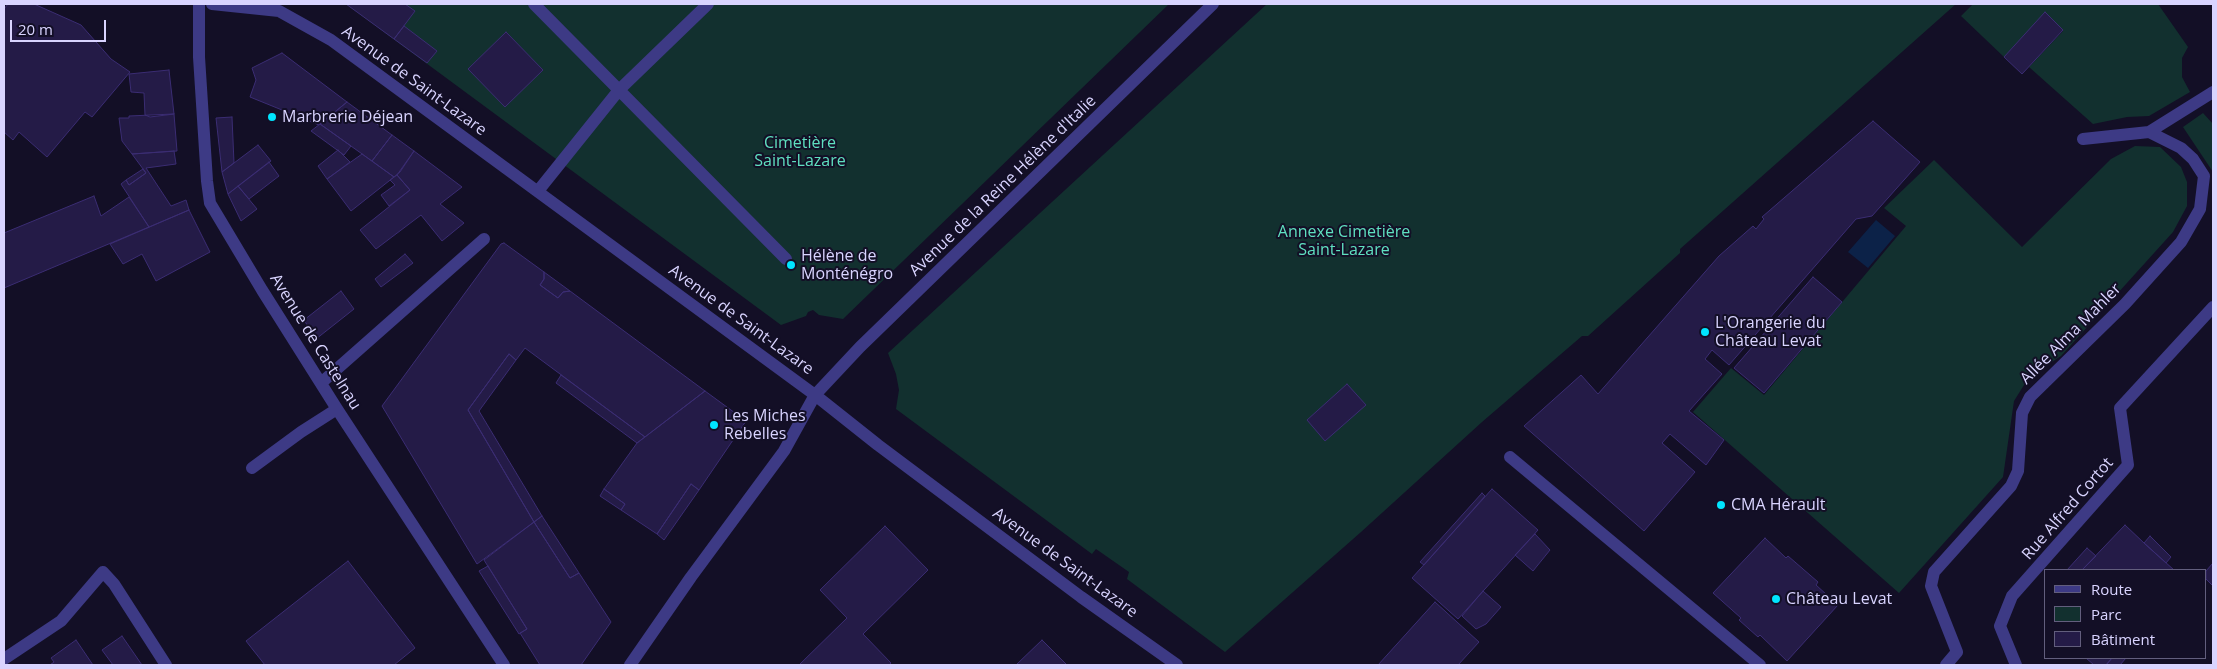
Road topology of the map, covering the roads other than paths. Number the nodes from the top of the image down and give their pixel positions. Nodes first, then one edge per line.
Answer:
1 (199, 4) edge
2 (212, 4) edge
3 (534, 4) edge
4 (708, 4) edge
5 (1213, 4) edge
6 (280, 7) edge
7 (619, 90) junction
8 (2213, 92) edge
9 (2149, 132) junction
10 (2083, 139) dead end
11 (538, 191) junction
12 (484, 239) dead end
13 (786, 259) dead end
14 (2213, 307) edge
15 (322, 384) junction
16 (815, 395) junction
17 (338, 409) junction
18 (1510, 457) dead end
19 (252, 468) dead end
20 (4, 659) edge
21 (166, 665) edge
22 (504, 665) edge
23 (630, 665) edge
24 (1177, 665) edge
25 (1760, 665) edge
26 (1946, 665) edge
27 (2016, 665) edge

1 - 15 street, Avenue de Castelnau
2 - 6 street
3 - 7 street
4 - 7 street
5 - 16 street, Avenue de la Reine Hélène d'Italie
6 - 11 street, Avenue de Saint-Lazare
7 - 11 street
7 - 13 street
8 - 9 street
9 - 10 street
9 - 26 street, Allée Alma Mahler
11 - 16 street, Avenue de Saint-Lazare
12 - 15 street
14 - 27 street, Rue Alfred Cortot
15 - 17 street, Avenue de Castelnau
16 - 23 street, Avenue de la Reine Hélène d'Italie
16 - 24 street, Avenue de Saint-Lazare
17 - 19 street
17 - 22 street, Avenue de Castelnau
18 - 25 street
20 - 21 street

